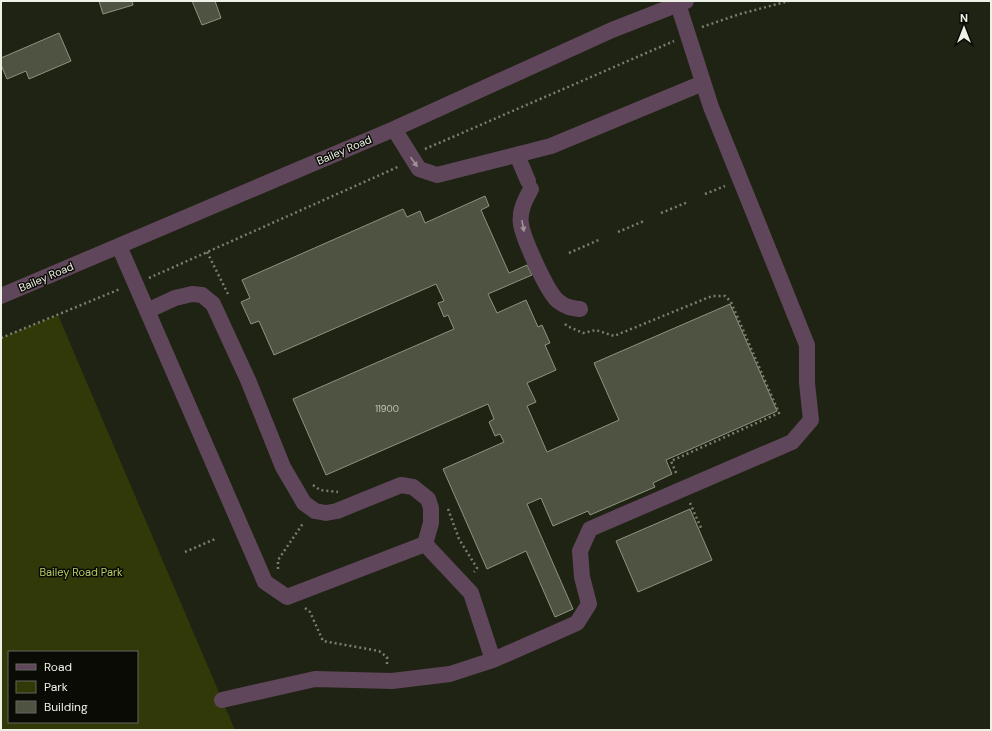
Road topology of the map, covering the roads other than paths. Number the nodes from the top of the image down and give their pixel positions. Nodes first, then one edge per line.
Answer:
1 (682, 3) edge
2 (703, 83) junction
3 (394, 129) junction
4 (517, 155) junction
5 (119, 246) junction
6 (1, 296) edge
7 (580, 309) dead end
8 (147, 311) junction
9 (425, 544) junction
10 (493, 660) junction
11 (222, 700) dead end

1 - 2 street
1 - 3 street, Bailey Road
2 - 4 street
2 - 10 street
3 -> 4 street
3 - 5 street, Bailey Road
4 -> 7 street
5 - 6 street, Bailey Road
5 - 8 street
8 - 9 street
8 - 9 street
9 - 10 street
10 - 11 street

